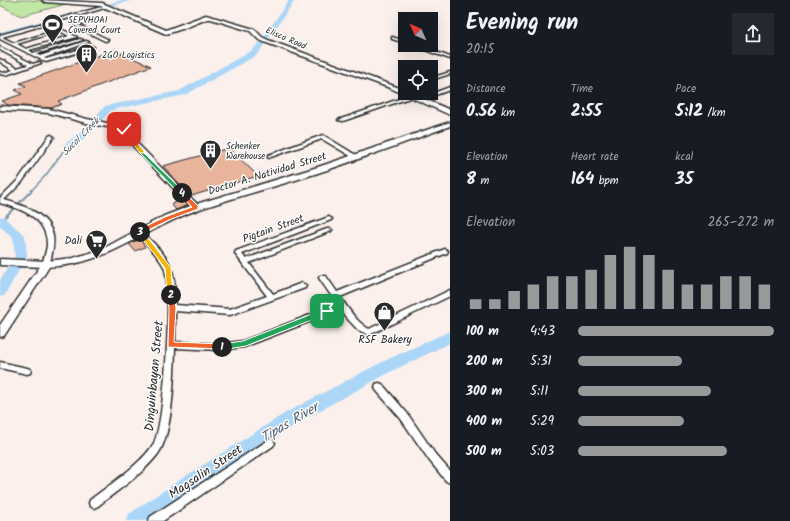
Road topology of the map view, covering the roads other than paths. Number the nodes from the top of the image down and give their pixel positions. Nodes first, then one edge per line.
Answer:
1 (45, 0) edge
2 (106, 6) junction
3 (74, 16) junction
4 (61, 30) dead end
5 (51, 33) dead end
6 (67, 33) junction
7 (0, 36) edge
8 (74, 36) junction
9 (393, 38) dead end
10 (81, 40) junction
11 (106, 40) dead end
12 (398, 40) edge
13 (87, 42) junction
14 (13, 44) junction
15 (20, 47) junction
16 (1, 50) edge
17 (26, 50) junction
18 (433, 52) edge
19 (33, 54) junction
20 (18, 57) junction
21 (450, 58) edge
22 (40, 60) junction
23 (1, 61) edge
24 (32, 65) junction
25 (17, 70) junction
26 (1, 73) edge
27 (450, 73) edge
28 (438, 77) edge
29 (450, 88) edge
30 (397, 89) edge
31 (438, 92) edge
32 (409, 100) edge
33 (421, 100) edge
34 (0, 108) edge
35 (450, 113) edge
36 (341, 120) dead end
37 (450, 124) edge
38 (51, 137) dead end
39 (269, 156) dead end
40 (356, 157) junction
41 (0, 201) edge
42 (196, 207) junction
43 (329, 219) dead end
44 (300, 229) junction
45 (329, 230) dead end
46 (140, 232) junction
47 (309, 238) junction
48 (445, 251) dead end
49 (4, 262) edge
50 (245, 262) junction
51 (46, 264) junction
52 (323, 278) dead end
53 (302, 286) dead end
54 (450, 293) edge
55 (334, 296) junction
56 (272, 297) junction
57 (172, 308) junction
58 (344, 310) junction
59 (0, 333) edge
60 (170, 345) junction
61 (0, 365) edge
62 (27, 371) dead end
63 (379, 387) dead end
64 (270, 443) dead end
65 (450, 478) edge
66 (94, 503) dead end
67 (154, 521) edge

1 - 2 main road, Elisco Road
2 - 3 street
2 - 30 main road, Elisco Road
3 - 7 street
3 - 11 street
4 - 6 street
5 - 14 street
6 - 8 street
6 - 15 street
7 - 14 street
8 - 10 street
8 - 17 street
9 - 12 street
10 - 13 street
10 - 19 street
13 - 22 street
13 - 22 street
14 - 15 street
15 - 17 street
16 - 20 street
17 - 19 street
18 - 21 street
19 - 22 street
20 - 23 street
20 - 24 street
22 - 24 street
23 - 25 street
24 - 25 street
25 - 26 street
27 - 28 street
29 - 31 street
32 - 36 street
33 - 35 main road, Elisco Road
34 - 42 street
37 - 40 main road, Doctor A. Natividad Street
38 - 41 street
39 - 40 street
40 - 42 main road, Doctor A. Natividad Street
41 - 51 street
42 - 46 main road, Doctor A. Natividad Street
43 - 44 street, Pigtain Street
44 - 47 street
44 - 50 street, Pigtain Street
45 - 47 street
46 - 51 main road, Doctor A. Natividad Street
46 - 57 street, Dinguinbayan Street
47 - 50 street
48 - 55 street
49 - 51 main road, Doctor A. Natividad Street
50 - 56 street
51 - 59 street
52 - 55 street
53 - 56 street
54 - 58 street
55 - 58 street
56 - 57 street
57 - 60 street, Dinguinbayan Street
58 - 60 street
60 - 66 street, Dinguinbayan Street
61 - 62 street
63 - 65 street
64 - 67 street, Magsalin Street

